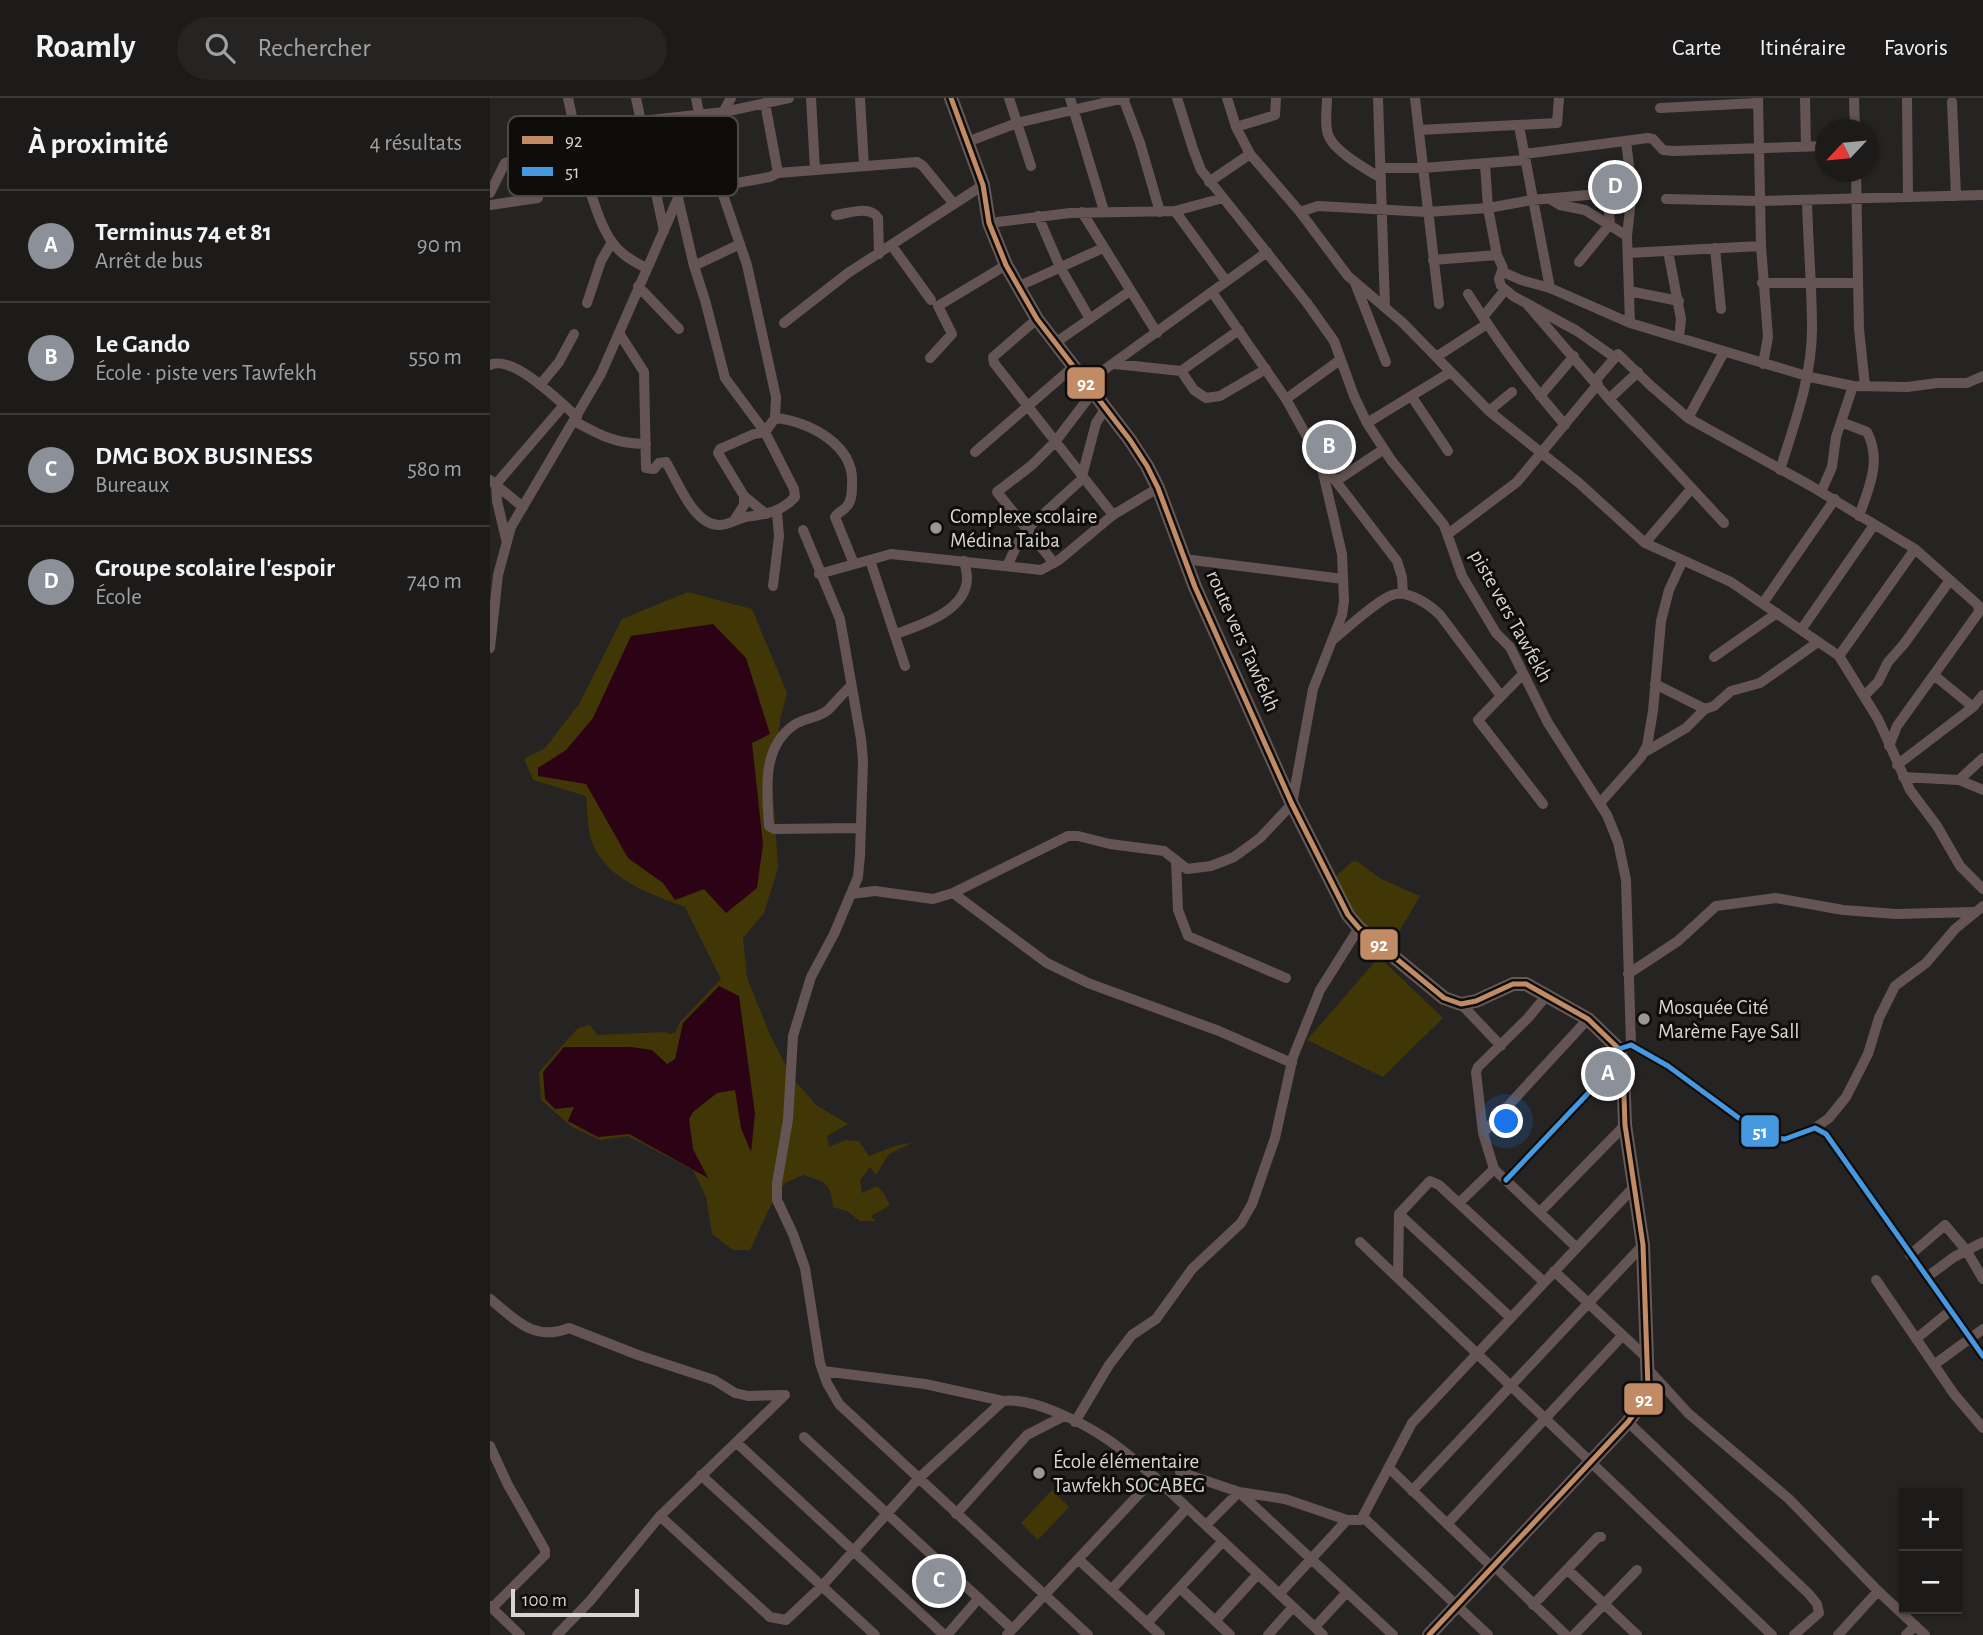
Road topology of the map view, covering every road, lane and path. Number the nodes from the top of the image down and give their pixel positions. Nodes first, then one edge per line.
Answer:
1 (568, 98) edge
2 (636, 98) edge
3 (696, 98) edge
4 (731, 98) edge
5 (789, 98) edge
6 (811, 98) edge
7 (860, 98) edge
8 (951, 98) edge
9 (1009, 98) edge
10 (1070, 98) edge
11 (1123, 98) edge
12 (1177, 98) edge
13 (1227, 98) edge
14 (1276, 98) edge
15 (1327, 98) edge
16 (1378, 98) edge
17 (1415, 98) edge
18 (1559, 98) edge
19 (1805, 98) edge
20 (1854, 98) edge
21 (1907, 98) edge
22 (1758, 100) edge
23 (1672, 102) edge
24 (1952, 102) dead end
25 (765, 103) junction
26 (1660, 108) dead end
27 (1073, 110) junction
28 (724, 112) junction
29 (699, 114) junction
30 (572, 116) edge
31 (640, 116) edge
32 (682, 116) edge
33 (721, 116) edge
34 (1855, 119) edge
35 (1017, 123) junction
36 (1236, 127) junction
37 (1519, 127) junction
38 (1419, 130) junction
39 (1626, 141) junction
40 (967, 142) junction
41 (1806, 147) junction
42 (1815, 147) edge
43 (1759, 148) junction
44 (1250, 154) junction
45 (1524, 157) junction
46 (508, 162) edge
47 (1485, 164) junction
48 (864, 166) junction
49 (1031, 166) dead end
50 (1423, 169) junction
51 (1605, 169) dead end
52 (815, 170) junction
53 (778, 173) junction
54 (1381, 173) junction
55 (1209, 182) junction
56 (1856, 182) edge
57 (738, 183) edge
58 (983, 185) junction
59 (1632, 191) junction
60 (1608, 192) junction
61 (490, 193) edge
62 (1983, 195) edge
63 (537, 196) edge
64 (594, 196) edge
65 (657, 196) edge
66 (723, 196) edge
67 (1956, 196) junction
68 (678, 197) joint
69 (1908, 197) junction
70 (1223, 198) junction
71 (1550, 199) junction
72 (1666, 199) dead end
73 (1857, 199) junction
74 (1532, 200) junction
75 (1807, 200) junction
76 (1760, 201) junction
77 (954, 204) junction
78 (490, 205) edge
79 (1382, 208) junction
80 (1488, 208) junction
81 (1104, 211) junction
82 (1175, 211) junction
83 (1082, 212) junction
84 (1160, 212) junction
85 (1300, 212) junction
86 (1427, 212) junction
87 (836, 215) dead end
88 (1038, 216) junction
89 (989, 223) junction
90 (1610, 224) junction
91 (664, 231) junction
92 (1628, 236) junction
93 (612, 242) junction
94 (740, 244) junction
95 (892, 246) junction
96 (1761, 246) junction
97 (1103, 248) junction
98 (1715, 248) junction
99 (1668, 251) junction
100 (1267, 252) junction
101 (1628, 253) junction
102 (879, 254) junction
103 (1497, 254) junction
104 (1433, 260) junction
105 (1579, 262) dead end
106 (1006, 265) junction
107 (694, 267) junction
108 (1060, 267) junction
109 (646, 268) junction
110 (1503, 272) junction
111 (1226, 281) junction
112 (1809, 282) junction
113 (1355, 283) junction
114 (1762, 283) junction
115 (1857, 283) junction
116 (638, 286) junction
117 (1017, 286) junction
118 (1550, 288) junction
119 (1505, 290) junction
120 (1130, 291) junction
121 (1629, 291) junction
122 (1212, 292) junction
123 (1468, 293) dead end
124 (931, 300) dead end
125 (1679, 301) junction
126 (587, 303) dead end
127 (1439, 304) dead end
128 (1527, 304) junction
129 (1385, 306) junction
130 (1721, 309) dead end
131 (1037, 319) junction
132 (1090, 319) junction
133 (1485, 321) junction
134 (785, 323) dead end
135 (1630, 323) junction
136 (679, 329) dead end
137 (1239, 330) junction
138 (619, 333) junction
139 (1157, 333) junction
140 (574, 334) dead end
141 (1679, 338) junction
142 (1055, 344) junction
143 (1724, 352) junction
144 (1574, 356) junction
145 (1436, 357) junction
146 (1614, 357) junction
147 (930, 358) dead end
148 (1340, 360) junction
149 (1386, 362) dead end
150 (1115, 364) junction
151 (1763, 364) junction
152 (490, 365) edge
153 (1073, 367) junction
154 (1266, 369) junction
155 (1181, 371) junction
156 (1638, 372) junction
157 (1449, 373) junction
158 (1807, 376) junction
159 (1983, 376) edge
160 (1597, 382) junction
161 (540, 385) junction
162 (1853, 386) junction
163 (1865, 386) junction
164 (1089, 388) junction
165 (1511, 392) dead end
166 (1540, 396) junction
167 (1412, 397) junction
168 (1286, 399) junction
169 (1609, 399) junction
170 (564, 405) junction
171 (1028, 407) junction
172 (1106, 408) junction
173 (1489, 411) junction
174 (775, 418) junction
175 (1688, 418) junction
176 (576, 419) junction
177 (1841, 422) junction
178 (1367, 423) junction
179 (1565, 425) junction
180 (765, 432) junction
181 (1055, 442) junction
182 (646, 444) junction
183 (1384, 449) junction
184 (1448, 451) dead end
185 (975, 453) dead end
186 (1541, 453) junction
187 (1320, 460) junction
188 (1780, 470) junction
189 (1082, 476) junction
190 (1336, 481) junction
191 (493, 482) edge
192 (1158, 488) junction
193 (1692, 488) junction
194 (1821, 492) junction
195 (744, 496) junction
196 (1835, 499) junction
197 (523, 507) junction
198 (772, 513) junction
199 (1112, 515) junction
200 (1859, 516) junction
201 (735, 519) junction
202 (1724, 523) dead end
203 (1874, 525) junction
204 (1028, 528) junction
205 (803, 530) dead end
206 (1448, 534) junction
207 (506, 540) junction
208 (1645, 543) junction
209 (1915, 549) junction
210 (1184, 559) junction
211 (870, 560) junction
212 (1683, 560) junction
213 (964, 561) junction
214 (1054, 563) junction
215 (853, 564) junction
216 (1007, 566) junction
217 (819, 574) junction
218 (1343, 579) junction
219 (1950, 580) junction
220 (773, 586) dead end
221 (1403, 594) junction
222 (1763, 603) junction
223 (1982, 611) edge
224 (1777, 613) junction
225 (1801, 630) junction
226 (896, 634) junction
227 (1334, 639) junction
228 (1818, 642) junction
229 (490, 648) edge
230 (1839, 656) junction
231 (1714, 657) dead end
232 (905, 666) dead end
233 (1523, 674) junction
234 (1935, 676) junction
235 (1655, 684) junction
236 (851, 686) junction
237 (1983, 695) edge
238 (1501, 696) junction
239 (1864, 696) junction
240 (1973, 706) junction
241 (1705, 709) junction
242 (1878, 719) junction
243 (1898, 726) junction
244 (1889, 746) junction
245 (1644, 752) junction
246 (1983, 758) edge
247 (1897, 765) junction
248 (1903, 777) junction
249 (1959, 780) junction
250 (1983, 790) edge
251 (1292, 803) junction
252 (1601, 803) junction
253 (1543, 804) dead end
254 (860, 828) junction
255 (1176, 860) junction
256 (1983, 889) edge
257 (953, 893) junction
258 (851, 894) junction
259 (1979, 909) edge
260 (1359, 928) junction
261 (1628, 974) junction
262 (1286, 978) dead end
263 (1547, 995) junction
264 (1461, 1004) junction
265 (1588, 1019) junction
266 (1501, 1046) junction
267 (1625, 1047) junction
268 (1292, 1063) junction
269 (1625, 1125) junction
270 (1815, 1128) junction
271 (1483, 1133) junction
272 (1494, 1169) junction
273 (1506, 1180) junction
274 (1634, 1187) junction
275 (1459, 1203) junction
276 (1540, 1212) junction
277 (1399, 1214) junction
278 (1360, 1242) dead end
279 (1983, 1242) edge
280 (1643, 1245) junction
281 (1577, 1248) junction
282 (1966, 1250) junction
283 (1910, 1255) junction
284 (1555, 1271) junction
285 (1927, 1277) junction
286 (1398, 1278) junction
287 (1983, 1279) edge
288 (1876, 1280) dead end
289 (1544, 1282) junction
290 (490, 1299) edge
291 (1588, 1303) junction
292 (1951, 1311) junction
293 (1511, 1318) junction
294 (1983, 1329) edge
295 (1622, 1336) junction
296 (1916, 1339) junction
297 (1971, 1339) junction
298 (1477, 1354) junction
299 (1983, 1356) edge
300 (1647, 1363) junction
301 (1935, 1364) junction
302 (823, 1371) junction
303 (1511, 1385) junction
304 (1003, 1401) junction
305 (1064, 1416) junction
306 (1546, 1419) junction
307 (1075, 1422) junction
308 (1628, 1422) junction
309 (1983, 1428) edge
310 (804, 1437) dead end
311 (737, 1443) junction
312 (490, 1446) edge
313 (1591, 1463) junction
314 (1389, 1468) junction
315 (1180, 1472) dead end
316 (701, 1475) junction
317 (1155, 1477) junction
318 (918, 1479) junction
319 (1412, 1491) junction
320 (1239, 1492) junction
321 (1187, 1508) junction
322 (887, 1514) junction
323 (956, 1514) junction
324 (660, 1516) junction
325 (1364, 1518) junction
326 (1347, 1520) junction
327 (1447, 1524) junction
328 (1206, 1525) junction
329 (1601, 1537) dead end
330 (1223, 1541) junction
331 (853, 1551) junction
332 (1078, 1559) junction
333 (1311, 1559) junction
334 (1493, 1567) junction
335 (1568, 1570) junction
336 (1637, 1570) dead end
337 (1258, 1574) junction
338 (822, 1586) junction
339 (1180, 1588) junction
340 (1111, 1590) junction
341 (1878, 1591) junction
342 (1347, 1592) junction
343 (1279, 1594) junction
344 (1045, 1595) junction
345 (979, 1598) junction
346 (1604, 1604) junction
347 (1457, 1605) junction
348 (1533, 1605) junction
349 (491, 1607) edge
350 (1293, 1607) junction
351 (1215, 1621) junction
352 (1147, 1623) junction
353 (1079, 1626) junction
354 (1915, 1626) junction
355 (1319, 1631) edge
356 (1010, 1632) edge
357 (1632, 1633) edge
358 (520, 1635) edge
359 (558, 1635) edge
360 (875, 1635) edge
361 (946, 1635) edge
362 (1070, 1635) edge
363 (1088, 1635) edge
364 (1160, 1635) edge
365 (1230, 1635) edge
366 (1268, 1635) edge
367 (1393, 1635) edge
368 (1429, 1635) edge
369 (1488, 1635) edge
370 (1566, 1635) edge
371 (1574, 1635) edge
372 (1772, 1635) edge
373 (1794, 1635) edge
374 (1838, 1635) edge
375 (1906, 1635) edge
376 (1925, 1635) edge

1 - 30 street
2 - 31 street
3 - 29 street
4 - 28 street
5 - 25 street
6 - 52 street
7 - 48 street
8 - 40 street, route vers Tawfekh
9 - 35 street
10 - 27 street
11 - 27 street
11 - 84 street
12 - 55 street, piste vers Tawfekh
13 - 36 street
14 - 36 street
15 - 54 street
16 - 54 street
17 - 38 street
18 - 37 street
19 - 41 street
20 - 34 street
21 - 69 street
22 - 23 street
22 - 43 street
23 - 26 street
24 - 67 street
25 - 28 street
25 - 53 street
27 - 35 street
27 - 81 street
28 - 29 street
28 - 33 street
29 - 32 street
35 - 40 street
35 - 49 street
36 - 44 street
37 - 38 street
37 - 45 street
38 - 50 street
39 - 43 street
39 - 45 street
39 - 59 street
40 - 58 street, route vers Tawfekh
41 - 42 street
41 - 43 street
43 - 76 street
44 - 55 street
44 - 85 street
45 - 47 street
45 - 74 street
46 - 61 street
47 - 50 street
47 - 80 street
48 - 52 street
48 - 77 street
50 - 54 street
50 - 86 street
51 - 60 street
52 - 53 street
53 - 57 street
54 - 79 street
55 - 70 street, piste vers Tawfekh
56 - 73 street
58 - 77 street
58 - 89 street, route vers Tawfekh
59 - 60 street
59 - 92 street
60 - 71 street
60 - 90 street
62 - 67 street
63 - 78 street
64 - 93 street
65 - 91 street
66 - 94 street
67 - 69 street
68 - 91 street
68 - 107 street
69 - 73 street
70 - 82 street
70 - 100 street, piste vers Tawfekh
71 - 74 street
71 - 90 street
72 - 76 street
73 - 75 street
73 - 115 street
74 - 80 street
74 - 118 street
75 - 76 street
75 - 112 street
76 - 96 street
77 - 95 street
79 - 85 street
79 - 86 street
79 - 129 street
80 - 86 street
80 - 103 street
81 - 83 street
81 - 84 street
82 - 84 street
82 - 111 street
83 - 88 street
83 - 97 street
85 - 113 street
86 - 104 street
87 - 102 street
88 - 89 street
88 - 108 street
89 - 106 street, route vers Tawfekh
90 - 92 street
90 - 105 street
91 - 109 street
92 - 101 street
93 - 109 street
93 - 126 street
94 - 107 street
94 - 174 street
95 - 102 street
95 - 124 street
96 - 98 street
96 - 114 street
97 - 108 street
97 - 120 street
98 - 99 street
98 - 130 street
99 - 101 street
99 - 125 street
100 - 111 street
100 - 148 street, piste vers Tawfekh
101 - 121 street
102 - 134 street
103 - 104 street
103 - 110 street
104 - 127 street
106 - 117 street, route vers Tawfekh
106 - 147 street
107 - 180 street
108 - 117 street
108 - 132 street
109 - 116 street
110 - 118 street
110 - 119 street
111 - 122 street
112 - 114 street
112 - 115 street
112 - 158 street
113 - 129 street
113 - 149 street
114 - 151 street
115 - 163 street
116 - 136 street
116 - 138 street
117 - 131 street, route vers Tawfekh
118 - 135 street
119 - 128 street
119 - 133 street
120 - 132 street
120 - 139 street
121 - 125 street
121 - 135 street
122 - 137 street
122 - 139 street
123 - 133 street
125 - 141 street
128 - 144 street
128 - 146 street
129 - 145 street
131 - 142 street, route vers Tawfekh
131 - 171 street
132 - 142 street
133 - 145 street
133 - 166 street
135 - 141 street
137 - 154 street
137 - 155 street
138 - 176 street
138 - 182 street
139 - 150 street
140 - 161 street
141 - 143 street
142 - 153 street, route vers Tawfekh
143 - 151 street
143 - 175 street
144 - 160 street
144 - 166 street
145 - 157 street
146 - 156 street
146 - 160 street
148 - 168 street
148 - 178 street, piste vers Tawfekh
150 - 155 street
150 - 164 street
151 - 158 street
152 - 161 street
153 - 164 street, route vers Tawfekh
153 - 171 street
154 - 155 street
154 - 168 street
156 - 169 street
156 - 175 street
157 - 167 street
157 - 173 street
158 - 162 street
158 - 188 street
159 - 163 street
160 - 169 street
160 - 179 street
161 - 170 street
162 - 163 street
162 - 177 street
164 - 172 street, route vers Tawfekh
164 - 181 street
165 - 173 street
166 - 179 street
167 - 178 street
167 - 184 street
168 - 187 street
169 - 193 street
170 - 176 street
170 - 191 street
171 - 181 street
171 - 185 street
172 - 189 street
172 - 192 street, route vers Tawfekh
173 - 186 street
174 - 180 street
174 - 215 street
175 - 188 street
176 - 182 street
176 - 197 street
177 - 194 street
177 - 200 street
178 - 183 street, piste vers Tawfekh
179 - 186 street
180 - 195 street
180 - 198 street
181 - 189 street
181 - 204 street
182 - 201 street
183 - 190 street
183 - 206 street, piste vers Tawfekh
186 - 206 street
186 - 208 street
187 - 190 street
187 - 218 street
188 - 194 street
189 - 199 street
189 - 204 street
190 - 221 street
191 - 197 street
191 - 207 street
192 - 199 street
192 - 210 street, route vers Tawfekh
193 - 202 street
193 - 208 street
194 - 196 street
195 - 198 street
195 - 201 street
196 - 200 street
196 - 222 street
197 - 207 street
198 - 201 street
198 - 220 street
199 - 214 street
200 - 203 street
203 - 209 street
203 - 225 street
204 - 214 street
204 - 216 street
205 - 217 street
206 - 233 street, piste vers Tawfekh
207 - 229 street
208 - 212 street
209 - 219 street
209 - 230 street
210 - 218 street
210 - 251 street, route vers Tawfekh
211 - 213 street
211 - 215 street
211 - 226 street
212 - 222 street
212 - 235 street
213 - 216 street
213 - 226 street
214 - 216 street
215 - 217 street
217 - 236 street
218 - 227 street
219 - 223 street
219 - 239 street
221 - 227 street
221 - 238 street
222 - 224 street
223 - 234 street
224 - 225 street
224 - 231 street
225 - 228 street
226 - 232 street
227 - 251 street
228 - 230 street
228 - 241 street
230 - 239 street
233 - 238 street
233 - 252 street, piste vers Tawfekh
234 - 240 street
234 - 243 street
235 - 241 street
235 - 245 street
236 - 254 street
236 - 254 street
237 - 240 street
238 - 253 street
239 - 242 street
240 - 247 street
241 - 245 street
242 - 243 street
242 - 244 street
243 - 244 street
244 - 247 street
245 - 252 street
246 - 249 street
247 - 248 street
248 - 249 street
248 - 256 street
249 - 250 street
251 - 255 street
251 - 260 street, route vers Tawfekh
252 - 261 street, piste vers Tawfekh
254 - 258 street
255 - 257 street
255 - 262 street
257 - 258 street
257 - 268 street
258 - 302 street
259 - 261 street
259 - 270 street
260 - 264 street, route vers Tawfekh
260 - 268 street
261 - 267 street, piste vers Tawfekh
263 - 264 street
263 - 265 street
263 - 266 street
264 - 266 street
265 - 267 street
265 - 271 street
266 - 271 street
267 - 269 street
267 - 270 street
267 - 273 street
268 - 307 street
269 - 274 street
269 - 276 street
270 - 283 street
271 - 272 street
272 - 273 street
272 - 275 street
273 - 276 street
274 - 280 street
274 - 281 street
275 - 277 street
275 - 289 street
276 - 281 street
277 - 286 street
277 - 293 street
278 - 286 street
279 - 282 street
280 - 291 street
280 - 300 street
281 - 284 street
282 - 283 street
282 - 285 street
282 - 287 street
283 - 285 street
284 - 289 street
284 - 291 street
285 - 292 street
286 - 298 street
288 - 296 street
289 - 293 street
290 - 311 street
291 - 295 street
291 - 303 street
292 - 296 street
292 - 297 street
293 - 298 street
294 - 297 street
295 - 300 street
295 - 306 street
296 - 301 street
297 - 299 street
297 - 301 street
298 - 303 street
298 - 314 street
300 - 308 street
300 - 341 street
301 - 309 street
302 - 304 street
302 - 318 street
303 - 306 street
303 - 319 street
304 - 305 street
304 - 318 street
305 - 307 street
305 - 323 street
306 - 313 street
306 - 327 street
307 - 317 street
308 - 313 street
308 - 373 street
310 - 322 street
311 - 316 street
311 - 331 street
312 - 349 street
313 - 334 street
313 - 372 street
314 - 319 street
314 - 325 street
315 - 320 street
316 - 324 street
316 - 338 street
317 - 321 street
317 - 332 street
318 - 322 street
318 - 323 street
319 - 327 street
320 - 326 street
320 - 328 street
320 - 333 street
321 - 328 street
321 - 340 street
322 - 331 street
322 - 345 street
323 - 344 street
324 - 338 street
324 - 359 street
325 - 326 street
325 - 347 street
326 - 333 street
327 - 334 street
328 - 330 street
329 - 335 street
330 - 337 street
330 - 339 street
331 - 338 street
331 - 361 street
332 - 340 street
332 - 344 street
333 - 342 street
333 - 343 street
334 - 347 street
334 - 348 street
335 - 346 street
335 - 348 street
336 - 346 street
337 - 343 street
337 - 351 street
338 - 360 street
339 - 351 street
339 - 352 street
340 - 352 street
341 - 354 street
341 - 374 street
342 - 355 street
342 - 367 street
343 - 350 street
344 - 353 street
344 - 356 street
345 - 356 street
345 - 361 street
346 - 357 street
346 - 371 street
347 - 368 street
347 - 369 street
348 - 370 street
349 - 358 street
350 - 355 street
350 - 366 street
351 - 365 street
352 - 364 street
353 - 362 street
353 - 363 street
354 - 375 street
354 - 376 street

